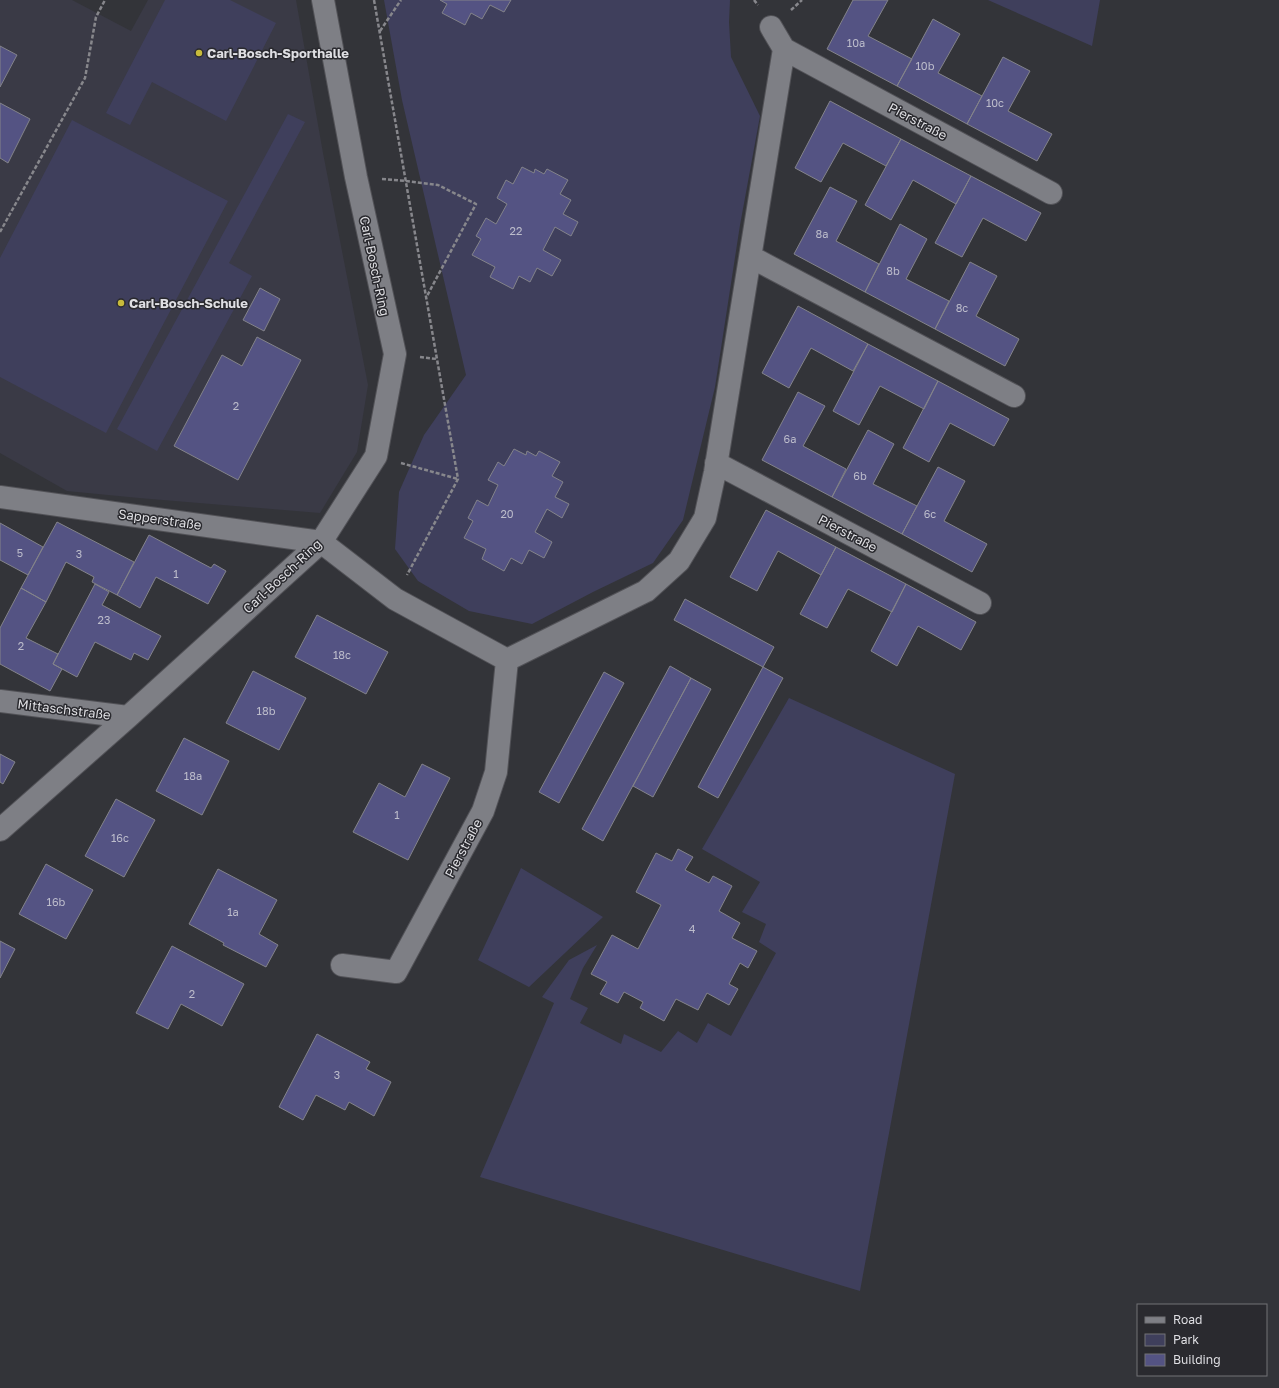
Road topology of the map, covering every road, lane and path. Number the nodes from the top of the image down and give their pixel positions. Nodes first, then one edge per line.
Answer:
1 (105, 0) edge
2 (323, 0) edge
3 (374, 0) edge
4 (400, 0) edge
5 (771, 27) dead end
6 (380, 32) junction
7 (784, 48) junction
8 (356, 177) junction
9 (406, 181) junction
10 (1051, 193) dead end
11 (0, 232) edge
12 (751, 257) junction
13 (426, 296) junction
14 (1014, 396) dead end
15 (376, 456) junction
16 (716, 463) junction
17 (458, 479) junction
18 (0, 497) edge
19 (321, 542) junction
20 (395, 598) junction
21 (980, 603) dead end
22 (507, 660) junction
23 (0, 701) edge
24 (128, 717) junction
25 (0, 830) edge
26 (342, 965) dead end

1 - 11 path
2 - 8 street, Carl-Bosch-Ring
3 - 6 path
4 - 6 path
5 - 7 street, Pierstraße
6 - 9 path
7 - 10 street, Pierstraße
7 - 12 street
8 - 9 path
8 - 15 street, Carl-Bosch-Ring
9 - 13 path
9 - 13 path
12 - 14 street
12 - 16 street
13 - 17 path
15 - 17 path
15 - 19 street, Carl-Bosch-Ring
16 - 21 street, Pierstraße
16 - 22 street
17 - 20 path
18 - 19 street, Sapperstraße
19 - 20 street
19 - 24 street, Carl-Bosch-Ring
20 - 22 street
22 - 26 street, Pierstraße
23 - 24 street, Mittaschstraße
24 - 25 street, Carl-Bosch-Ring

